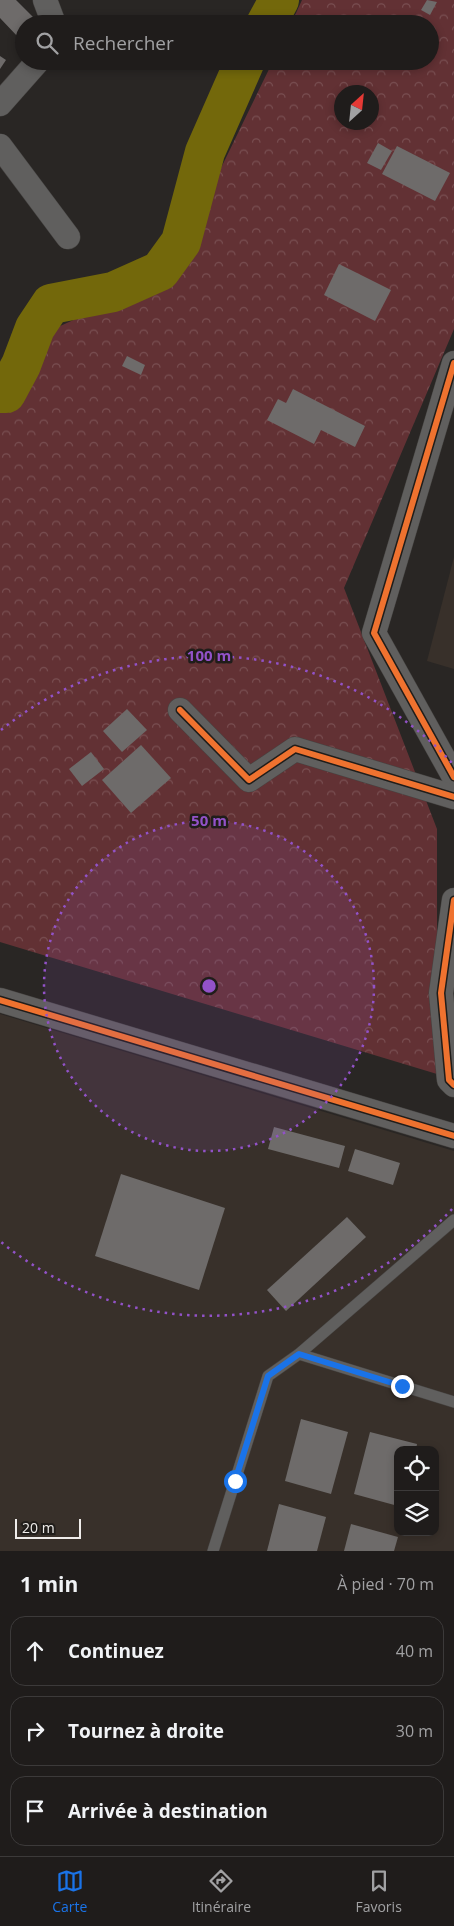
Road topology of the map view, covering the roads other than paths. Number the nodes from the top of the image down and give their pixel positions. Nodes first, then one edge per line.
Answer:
1 (30, 70) edge
2 (0, 104) edge
3 (0, 146) edge
4 (68, 236) dead end
5 (454, 363) edge
6 (180, 710) dead end
7 (454, 776) edge
8 (454, 797) edge
9 (454, 900) edge
10 (0, 1000) edge
11 (454, 1085) edge
12 (454, 1136) edge
13 (454, 1220) edge
14 (299, 1354) junction
15 (454, 1402) edge
16 (213, 1551) edge

1 - 2 street
3 - 4 street
5 - 7 street
6 - 8 street
9 - 11 street
10 - 12 street
13 - 14 lane
14 - 15 lane
14 - 16 lane

